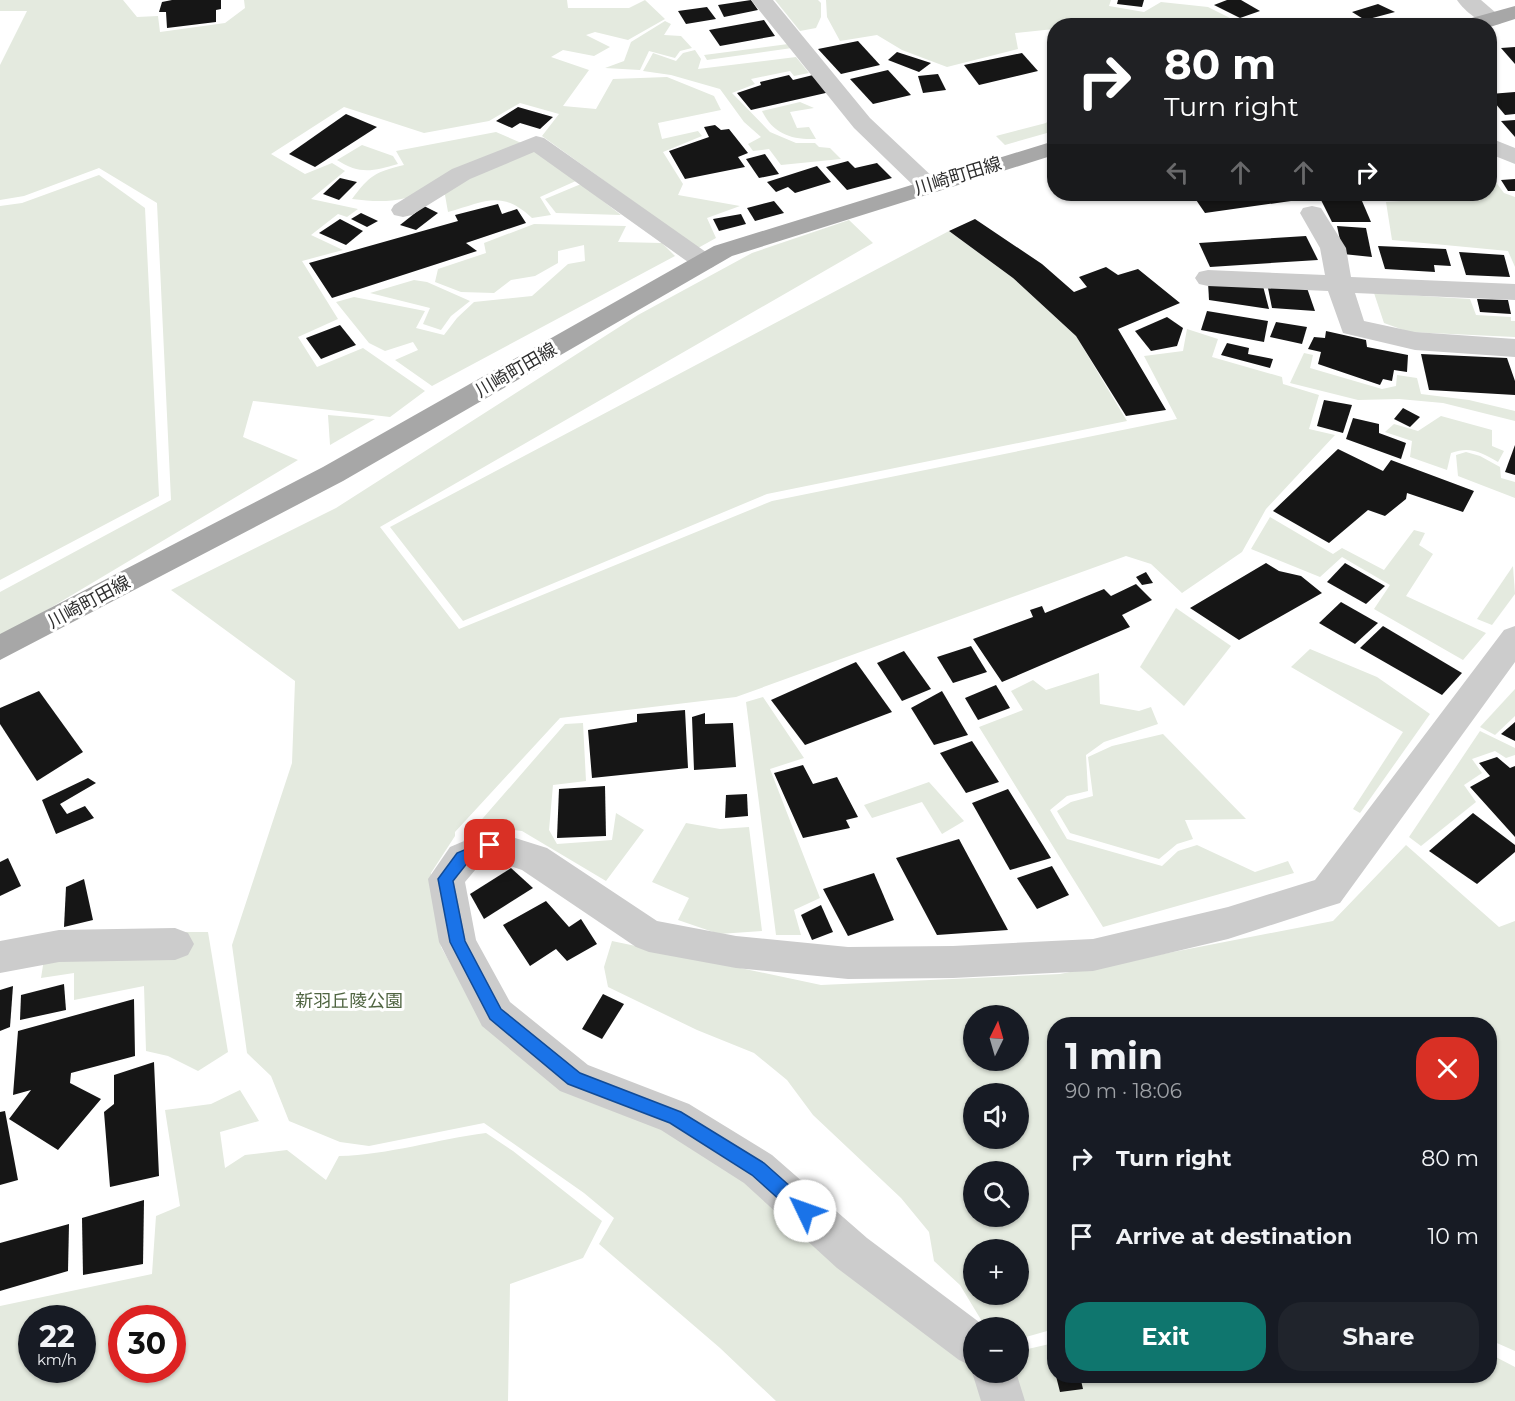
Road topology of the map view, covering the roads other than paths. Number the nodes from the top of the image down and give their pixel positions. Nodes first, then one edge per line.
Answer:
1 (762, 0) edge
2 (1468, 0) edge
3 (1515, 12) edge
4 (1491, 18) edge
5 (1495, 18) edge
6 (1497, 148) edge
7 (1047, 150) edge
8 (1515, 157) edge
9 (927, 185) junction
10 (404, 210) dead end
11 (1312, 213) dead end
12 (704, 262) junction
13 (1208, 278) dead end
14 (1339, 284) junction
15 (1515, 292) edge
16 (1515, 348) edge
17 (1515, 638) edge
18 (0, 648) edge
19 (175, 944) dead end
20 (0, 957) edge
21 (963, 1337) edge
22 (997, 1383) edge
23 (1003, 1401) edge

1 - 9 street
2 - 4 street
3 - 5 main road
6 - 8 street
7 - 9 main road, 川崎町田線
9 - 12 main road, 川崎町田線
10 - 12 street
11 - 14 street
12 - 18 main road, 川崎町田線
13 - 14 street
14 - 15 street
14 - 16 street
17 - 21 street
19 - 20 street
22 - 23 street

